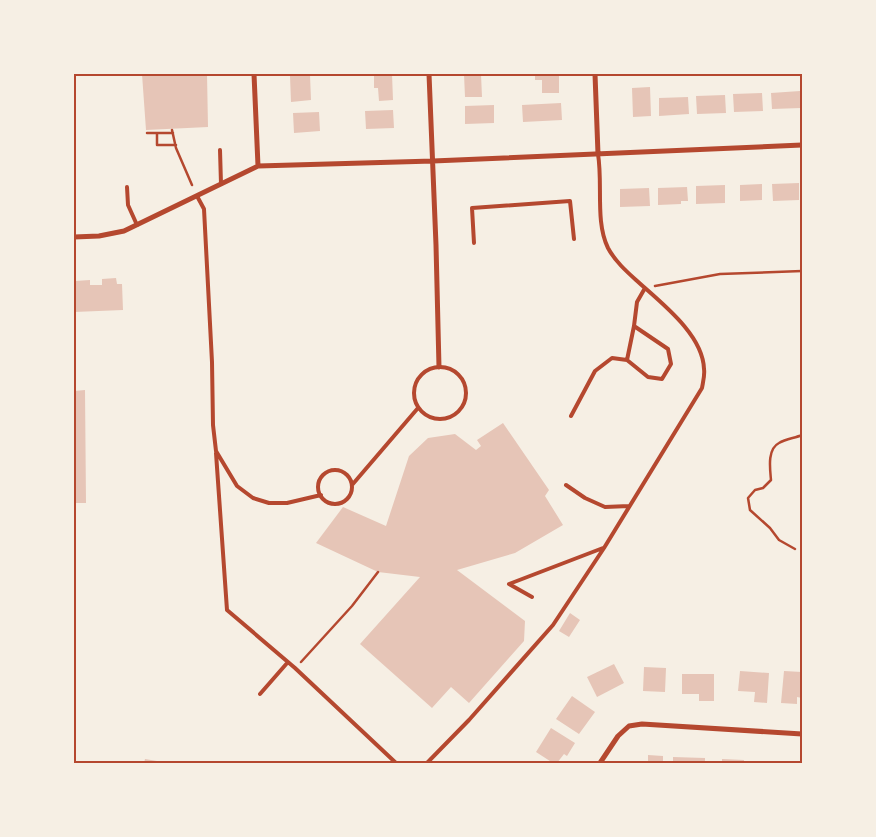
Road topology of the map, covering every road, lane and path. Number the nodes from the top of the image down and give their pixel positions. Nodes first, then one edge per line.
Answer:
1 (254, 74) edge
2 (429, 74) edge
3 (594, 74) edge
4 (147, 133) dead end
5 (157, 133) junction
6 (176, 145) junction
7 (802, 145) edge
8 (220, 150) dead end
9 (598, 154) junction
10 (433, 162) junction
11 (258, 166) junction
12 (221, 184) junction
13 (192, 185) dead end
14 (127, 187) dead end
15 (197, 196) junction
16 (137, 225) junction
17 (74, 237) edge
18 (574, 239) dead end
19 (474, 243) dead end
20 (802, 271) edge
21 (645, 288) junction
22 (634, 326) junction
23 (627, 360) junction
24 (440, 367) junction
25 (418, 408) junction
26 (571, 416) dead end
27 (802, 435) edge
28 (216, 451) junction
29 (352, 485) junction
30 (566, 485) dead end
31 (321, 495) junction
32 (629, 506) junction
33 (604, 548) junction
34 (795, 550) dead end
35 (378, 572) dead end
36 (532, 597) dead end
37 (288, 662) junction
38 (295, 668) junction
39 (260, 694) dead end
40 (802, 734) edge
41 (396, 763) edge
42 (427, 763) edge
43 (600, 763) edge

1 - 11 street
2 - 10 street
3 - 9 street
4 - 5 path
5 - 6 path
5 - 6 path
6 - 13 path
7 - 9 street
8 - 12 lane
9 - 10 street
9 - 21 lane
10 - 11 street
10 - 24 street
11 - 12 street
12 - 15 street
14 - 16 lane
15 - 16 street
15 - 28 lane
16 - 17 street
18 - 19 lane
20 - 21 path
21 - 22 lane
21 - 32 lane
22 - 23 lane
22 - 23 lane
23 - 26 lane
24 - 25 lane
24 - 25 lane
25 - 29 lane
27 - 34 path
28 - 31 lane
28 - 37 lane
29 - 31 lane
29 - 31 lane
30 - 32 lane
32 - 33 lane
33 - 36 lane
33 - 42 lane
35 - 38 path
37 - 38 lane
37 - 39 lane
38 - 41 lane
40 - 43 street

